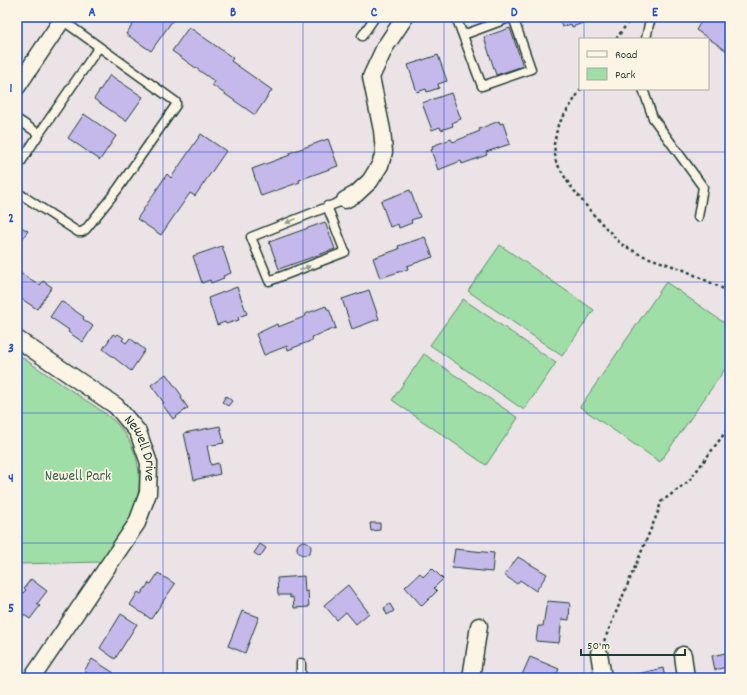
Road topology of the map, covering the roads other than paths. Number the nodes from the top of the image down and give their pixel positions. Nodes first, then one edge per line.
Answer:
1 (375, 17) edge
2 (405, 17) edge
3 (456, 17) edge
4 (512, 17) edge
5 (652, 17) edge
6 (63, 19) edge
7 (463, 35) junction
8 (362, 36) dead end
9 (646, 38) edge
10 (99, 47) junction
11 (17, 87) edge
12 (643, 90) edge
13 (17, 120) edge
14 (39, 134) junction
15 (17, 168) edge
16 (17, 192) edge
17 (345, 200) joint
18 (327, 206) junction
19 (698, 217) dead end
20 (17, 339) edge
21 (479, 626) dead end
22 (599, 653) road end
23 (683, 655) dead end
24 (300, 663) dead end
25 (32, 678) edge
26 (301, 678) edge
27 (471, 678) edge
28 (603, 678) edge
29 (686, 678) edge

1 - 8 lane
2 - 17 street
3 - 7 lane
4 - 7 lane
4 - 7 lane
5 - 9 lane
6 - 10 lane
6 - 11 street
10 - 14 lane
10 - 16 lane
12 - 19 lane
13 - 14 lane
14 - 15 lane
17 - 18 lane
18 -> 18 lane
20 - 25 street, Newell Drive
21 - 27 street
22 - 28 street
23 - 29 street
24 - 26 lane

